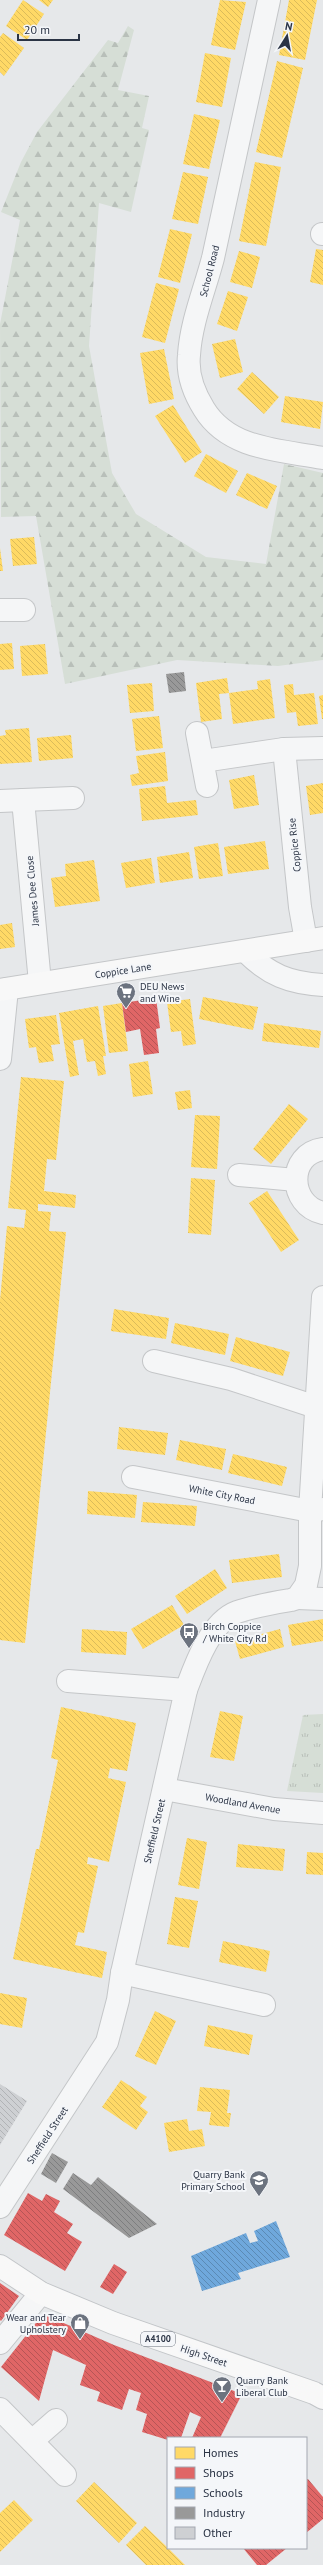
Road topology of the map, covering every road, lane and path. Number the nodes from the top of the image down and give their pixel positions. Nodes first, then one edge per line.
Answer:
1 (269, 0) edge
2 (323, 458) edge
3 (0, 610) edge
4 (24, 610) dead end
5 (197, 734) dead end
6 (323, 748) edge
7 (284, 749) junction
8 (203, 761) junction
9 (207, 786) dead end
10 (73, 798) dead end
11 (22, 800) junction
12 (0, 801) edge
13 (315, 939) edge
14 (245, 951) junction
15 (40, 983) junction
16 (323, 985) edge
17 (3, 989) edge
18 (0, 1059) edge
19 (323, 1148) edge
20 (239, 1175) dead end
21 (296, 1180) junction
22 (323, 1213) edge
23 (323, 1297) edge
24 (154, 1361) dead end
25 (320, 1406) edge
26 (133, 1477) dead end
27 (316, 1510) edge
28 (297, 1598) junction
29 (323, 1599) edge
30 (68, 1681) dead end
31 (186, 1690) junction
32 (164, 1789) junction
33 (323, 1813) edge
34 (122, 1973) junction
35 (264, 2005) dead end
36 (0, 2207) edge
37 (0, 2266) edge
38 (41, 2293) junction
39 (0, 2343) edge
40 (323, 2398) edge
41 (0, 2409) edge
42 (56, 2420) dead end
43 (32, 2441) junction
44 (65, 2475) dead end

1 - 2 street, School Road
3 - 4 street
5 - 8 street
6 - 7 street
7 - 8 street
7 - 13 street, Coppice Rise
8 - 9 street
10 - 11 street
11 - 12 street
11 - 15 street, James Dee Close
13 - 14 main road, Coppice Lane
14 - 15 main road, Coppice Lane
14 - 16 street
15 - 17 main road, Coppice Lane
17 - 18 street
19 - 21 street
20 - 21 street
21 - 22 street
23 - 25 street
24 - 25 street
25 - 27 street
26 - 27 street, White City Road
27 - 28 street
28 - 29 street
28 - 31 street
30 - 31 street
31 - 32 street, Sheffield Street
32 - 33 street, Woodland Avenue
32 - 34 street, Sheffield Street
34 - 35 street
34 - 36 street, Sheffield Street
37 - 38 main road, High Street / A4100
38 - 39 street
38 - 40 main road, High Street / A4100
41 - 43 street
42 - 43 street
43 - 44 street

